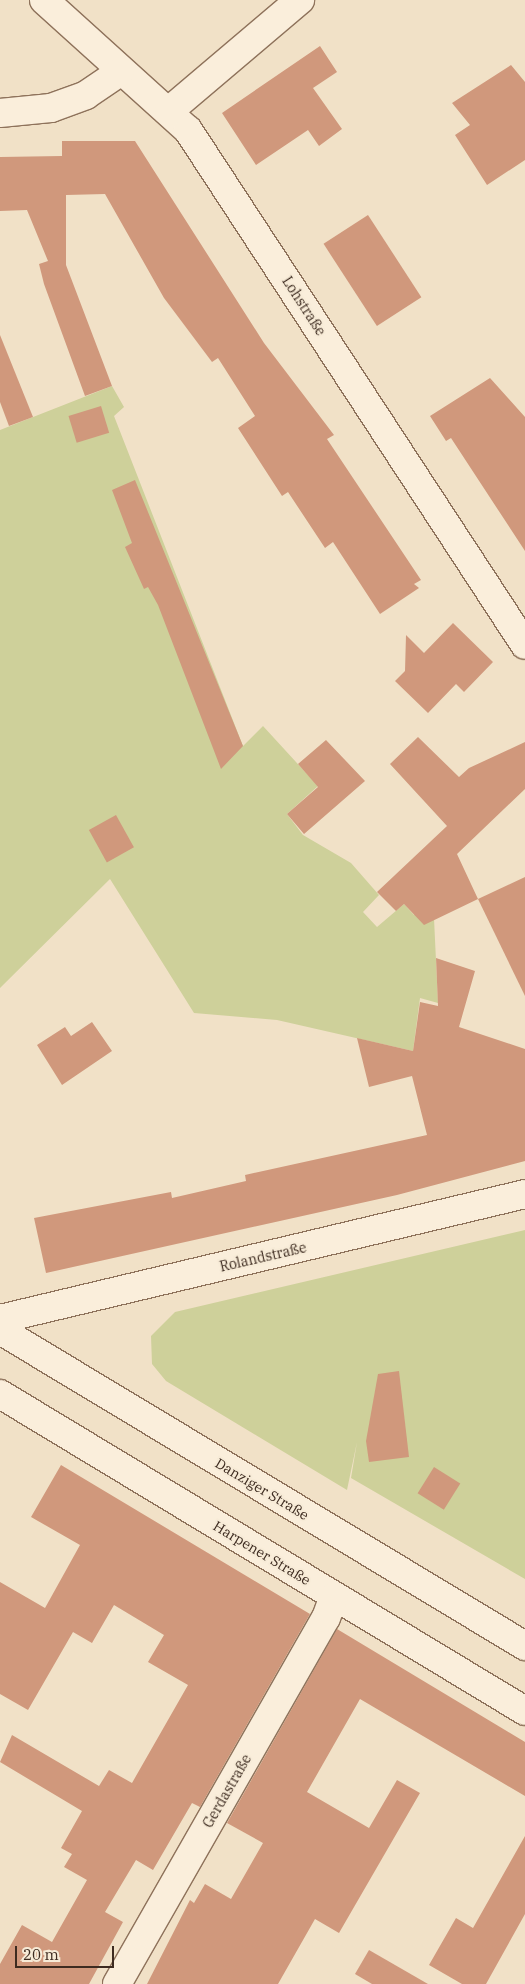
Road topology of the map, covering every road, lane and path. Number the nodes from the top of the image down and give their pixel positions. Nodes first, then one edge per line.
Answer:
1 (44, 0) edge
2 (300, 0) edge
3 (120, 72) junction
4 (169, 111) junction
5 (0, 113) edge
6 (525, 645) edge
7 (525, 1194) edge
8 (0, 1319) edge
9 (0, 1330) edge
10 (0, 1394) edge
11 (334, 1596) junction
12 (525, 1646) edge
13 (525, 1711) edge
14 (117, 1984) edge

1 - 3 street, Lohstraße
2 - 4 street
3 - 4 street, Lohstraße
3 - 5 street
4 - 6 street, Lohstraße
7 - 8 street, Rolandstraße
9 - 12 street, Danziger Straße
10 - 11 street, Harpener Straße
11 - 13 street, Harpener Straße
11 - 14 street, Gerdastraße

